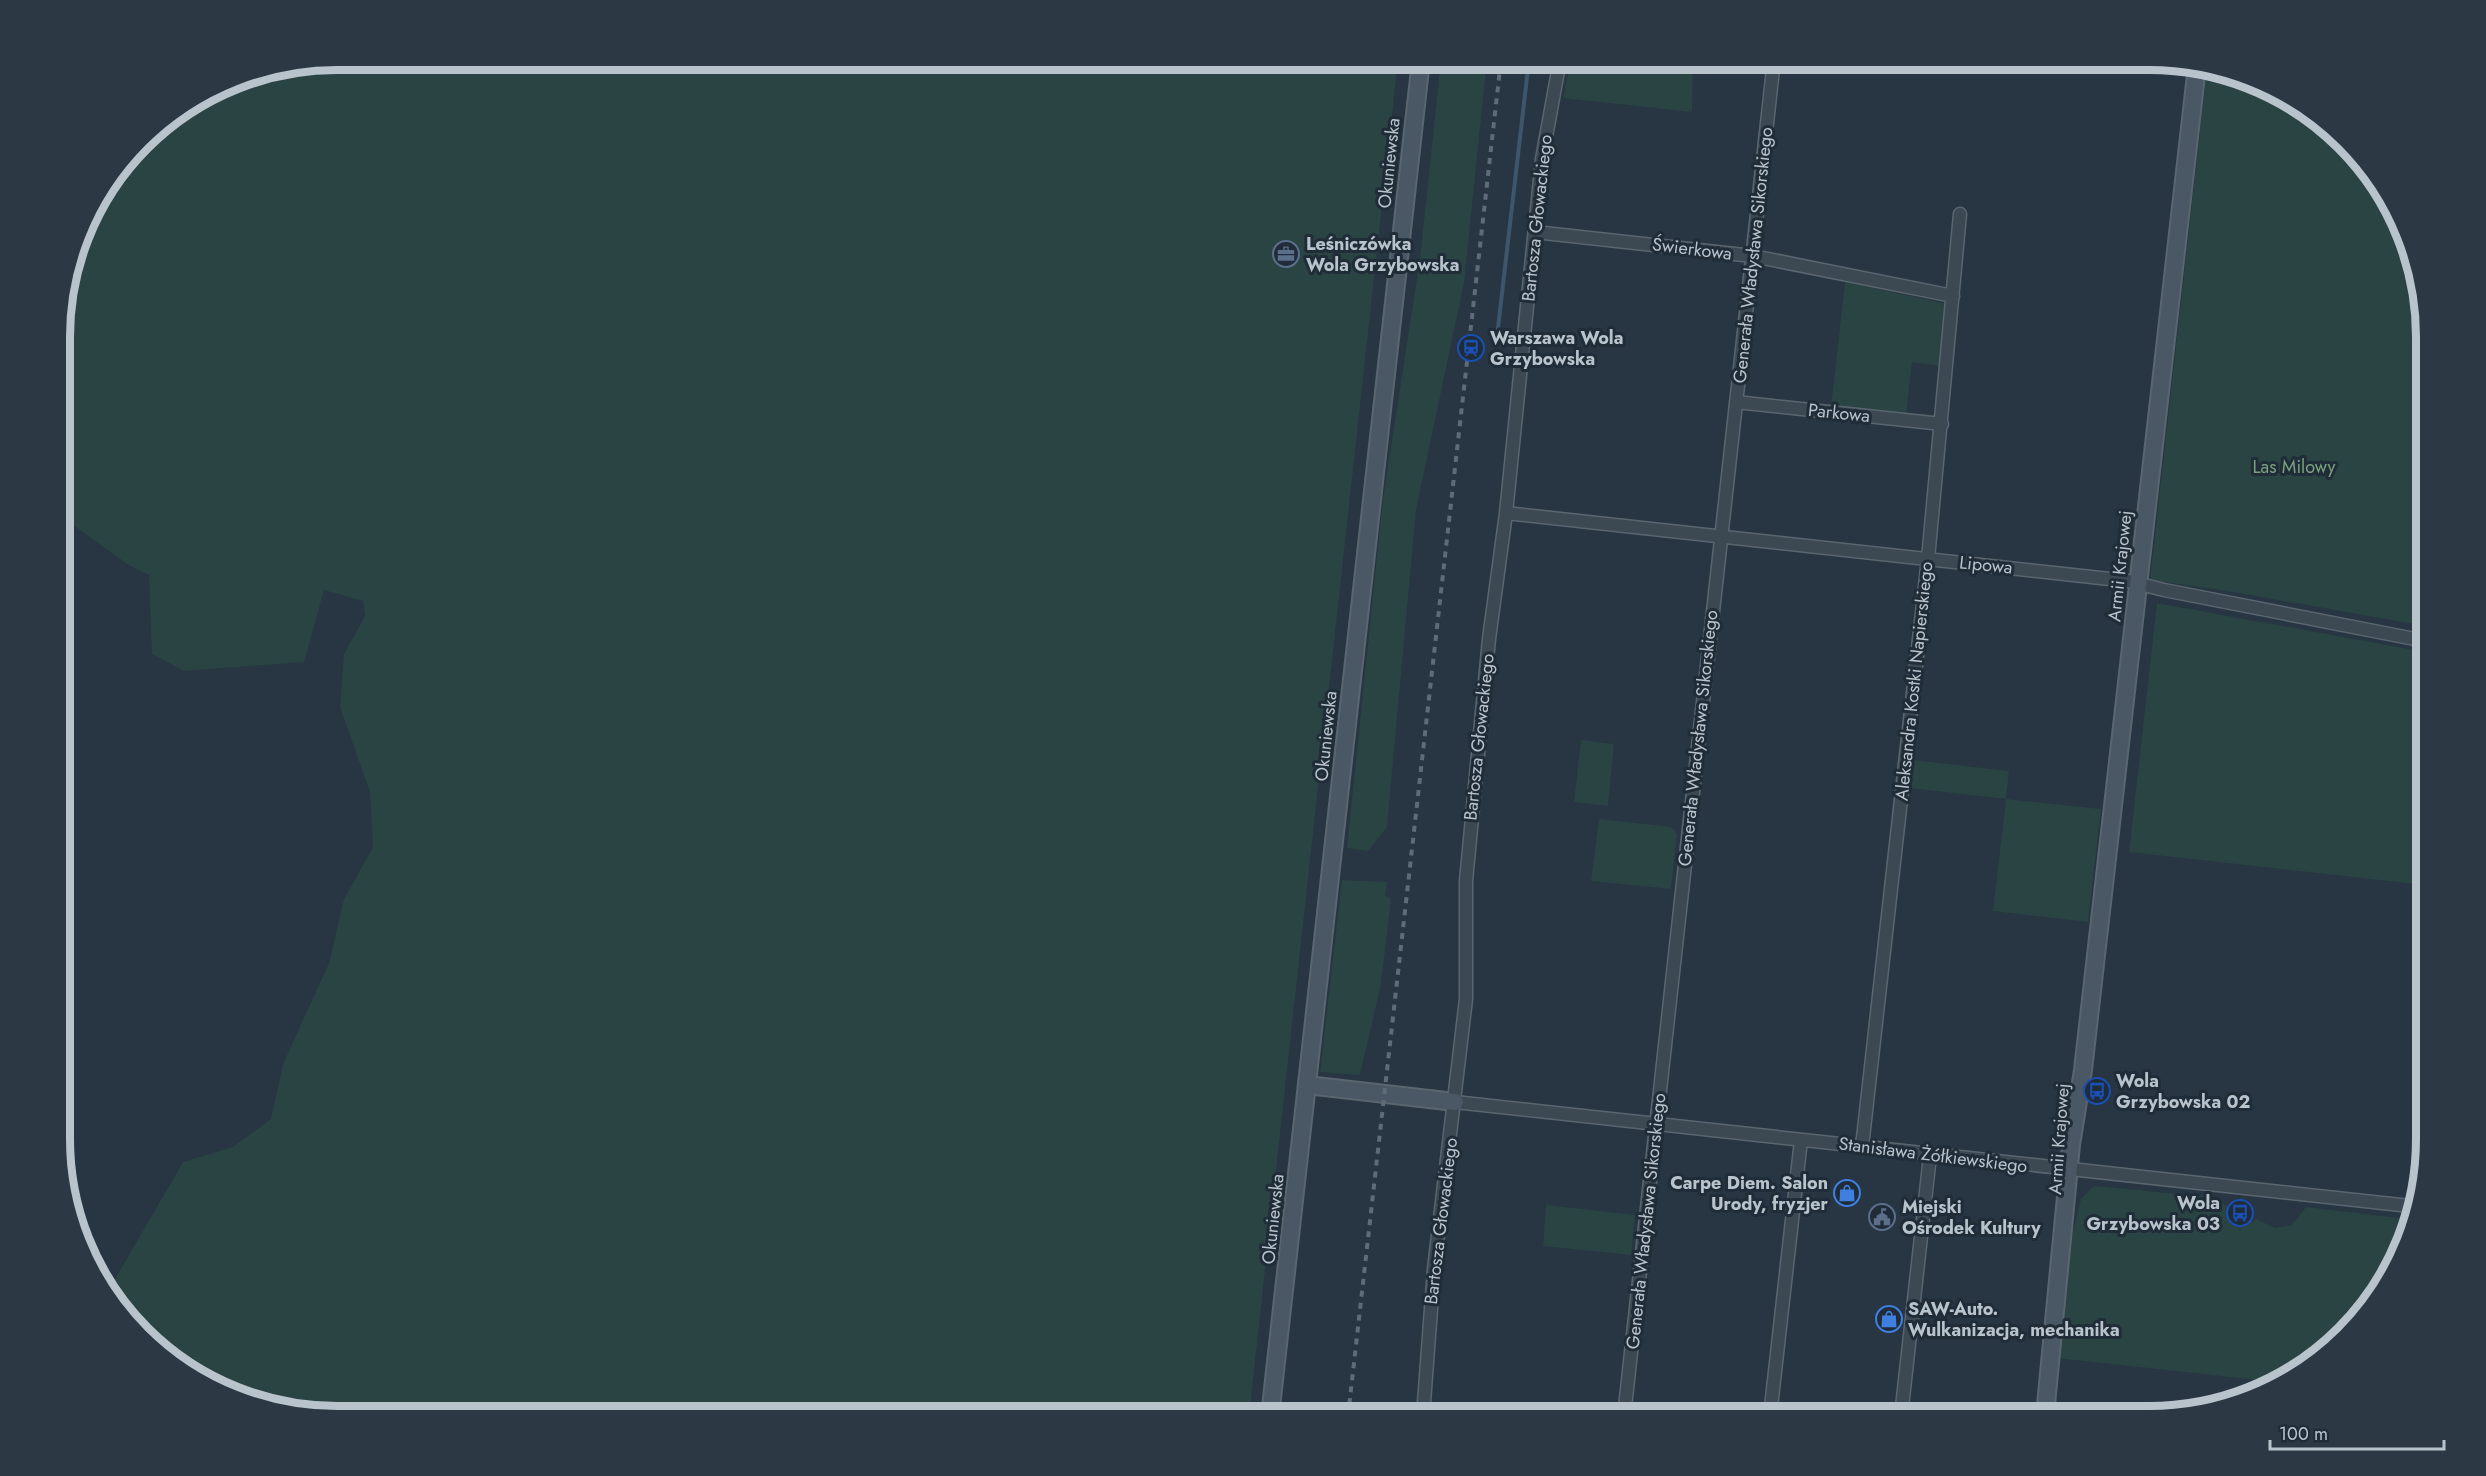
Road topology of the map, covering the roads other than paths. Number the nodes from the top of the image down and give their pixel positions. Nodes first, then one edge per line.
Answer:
1 (1419, 70) edge
2 (1558, 70) edge
3 (1773, 70) edge
4 (2197, 75) edge
5 (1960, 214) dead end
6 (1535, 231) junction
7 (1753, 256) junction
8 (1953, 296) junction
9 (1736, 402) junction
10 (1942, 424) junction
11 (1506, 513) junction
12 (1720, 536) junction
13 (1928, 559) junction
14 (2138, 583) junction
15 (2416, 639) edge
16 (1307, 1085) junction
17 (1455, 1102) junction
18 (1657, 1124) junction
19 (1801, 1140) junction
20 (1862, 1147) junction
21 (1930, 1156) junction
22 (2073, 1171) junction
23 (2407, 1206) edge
24 (1271, 1406) edge
25 (1424, 1406) edge
26 (1625, 1406) edge
27 (1771, 1406) edge
28 (1902, 1406) edge
29 (2045, 1406) edge

1 - 16 street, Okuniewska
2 - 6 street, Bartosza Głowackiego
3 - 7 street, Generała Władysława Sikorskiego
4 - 14 street, Armii Krajowej
5 - 8 street, Aleksandra Kostki Napierskiego
6 - 7 street, Świerkowa
6 - 11 street, Bartosza Głowackiego
7 - 8 street, Świerkowa
7 - 9 street, Generała Władysława Sikorskiego
8 - 10 street, Aleksandra Kostki Napierskiego
9 - 10 street, Parkowa
9 - 12 street, Generała Władysława Sikorskiego
10 - 13 street, Aleksandra Kostki Napierskiego
11 - 12 street, Lipowa
11 - 17 street, Bartosza Głowackiego
12 - 13 street, Lipowa
12 - 18 street, Generała Władysława Sikorskiego
13 - 14 street, Lipowa
13 - 20 street, Aleksandra Kostki Napierskiego
14 - 15 street, Lipowa
14 - 22 street, Armii Krajowej
16 - 17 street
16 - 24 street, Okuniewska
17 - 18 street, Stanisława Żółkiewskiego
17 - 25 street, Bartosza Głowackiego
18 - 19 street, Stanisława Żółkiewskiego
18 - 26 street, Generała Władysława Sikorskiego
19 - 20 street, Stanisława Żółkiewskiego
19 - 27 street
20 - 21 street, Stanisława Żółkiewskiego
21 - 22 street, Stanisława Żółkiewskiego
21 - 28 street
22 - 23 street, Stanisława Żółkiewskiego
22 - 29 street, Armii Krajowej

